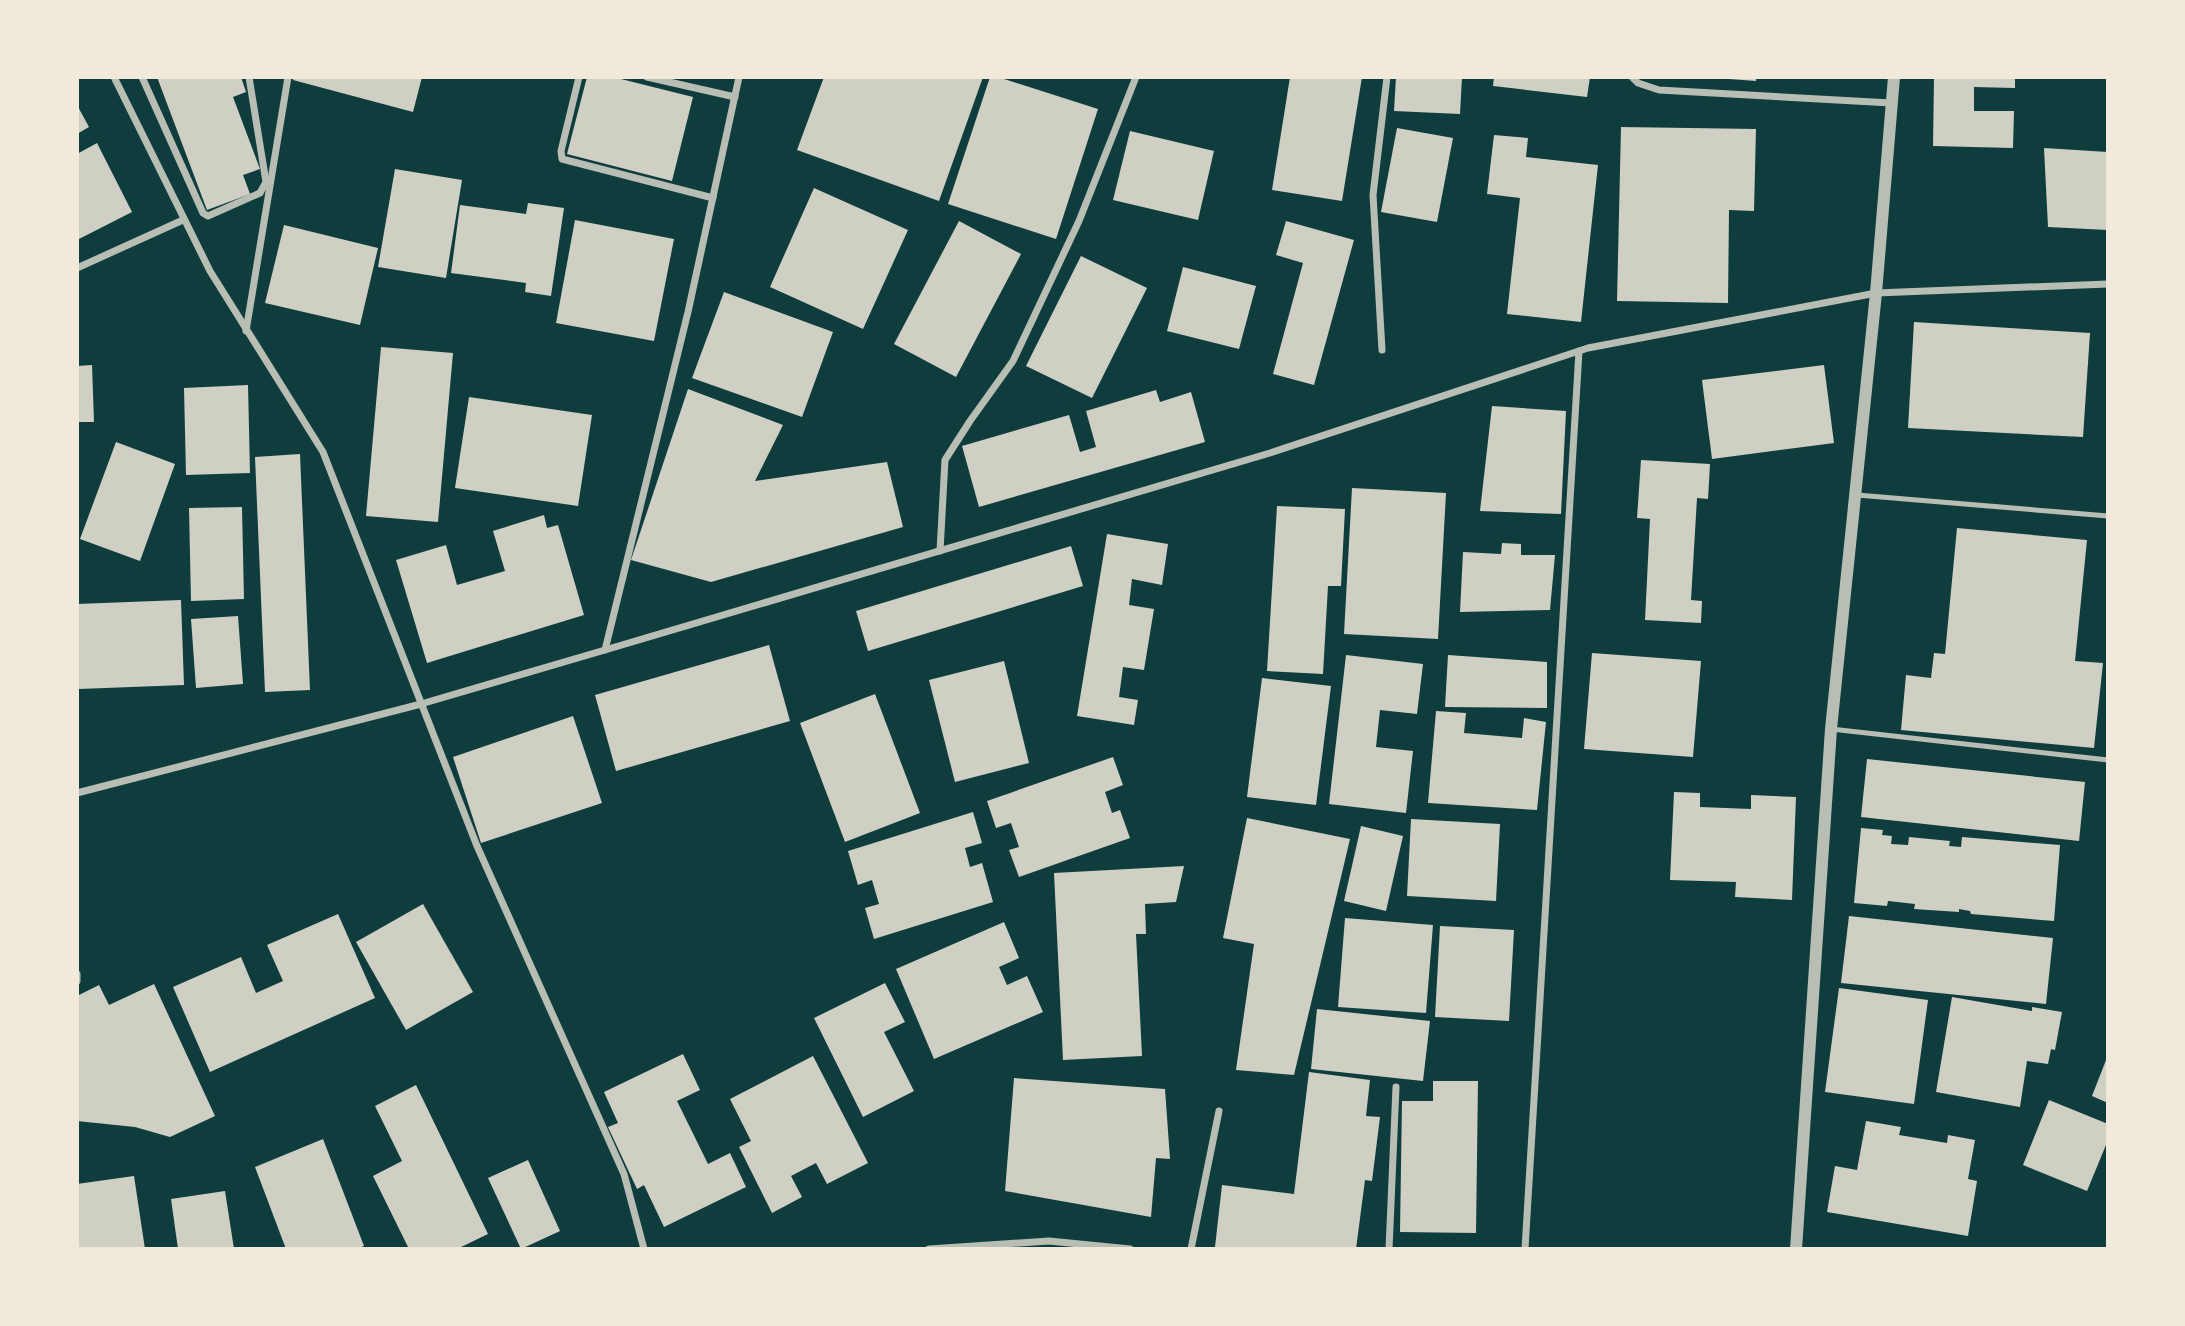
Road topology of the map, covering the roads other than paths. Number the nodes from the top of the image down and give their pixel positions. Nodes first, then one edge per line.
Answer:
1 (114, 77) edge
2 (142, 77) edge
3 (249, 77) edge
4 (288, 77) edge
5 (579, 77) edge
6 (647, 77) edge
7 (739, 77) edge
8 (1136, 77) edge
9 (1388, 77) edge
10 (1632, 77) edge
11 (1894, 77) edge
12 (735, 97) junction
13 (1891, 103) junction
14 (713, 198) junction
15 (183, 220) junction
16 (77, 268) edge
17 (2108, 284) edge
18 (1875, 293) junction
19 (246, 331) junction
20 (1382, 350) dead end
21 (1579, 351) junction
22 (1855, 494) junction
23 (2108, 516) edge
24 (940, 551) junction
25 (605, 650) junction
26 (421, 704) junction
27 (1831, 729) junction
28 (2108, 760) edge
29 (77, 793) edge
30 (77, 974) edge
31 (77, 981) edge
32 (1396, 1087) dead end
33 (1219, 1111) dead end
34 (644, 1249) edge
35 (929, 1249) edge
36 (1130, 1249) edge
37 (1191, 1249) edge
38 (1389, 1249) edge
39 (1525, 1249) edge
40 (1796, 1249) edge

1 - 15 street
2 - 3 street
4 - 19 street
5 - 14 street
6 - 12 street
7 - 12 street
8 - 24 street
9 - 20 street
10 - 13 street
11 - 13 street
12 - 14 street
13 - 18 street
14 - 25 street
15 - 16 street
15 - 19 street
17 - 18 street
18 - 21 street
18 - 22 street
19 - 26 street
21 - 24 street
21 - 39 street
22 - 23 lane
22 - 27 street
24 - 25 street
25 - 26 street
26 - 29 street
26 - 34 street
27 - 28 lane
27 - 40 street
30 - 31 street
32 - 38 street
33 - 37 street
35 - 36 street

